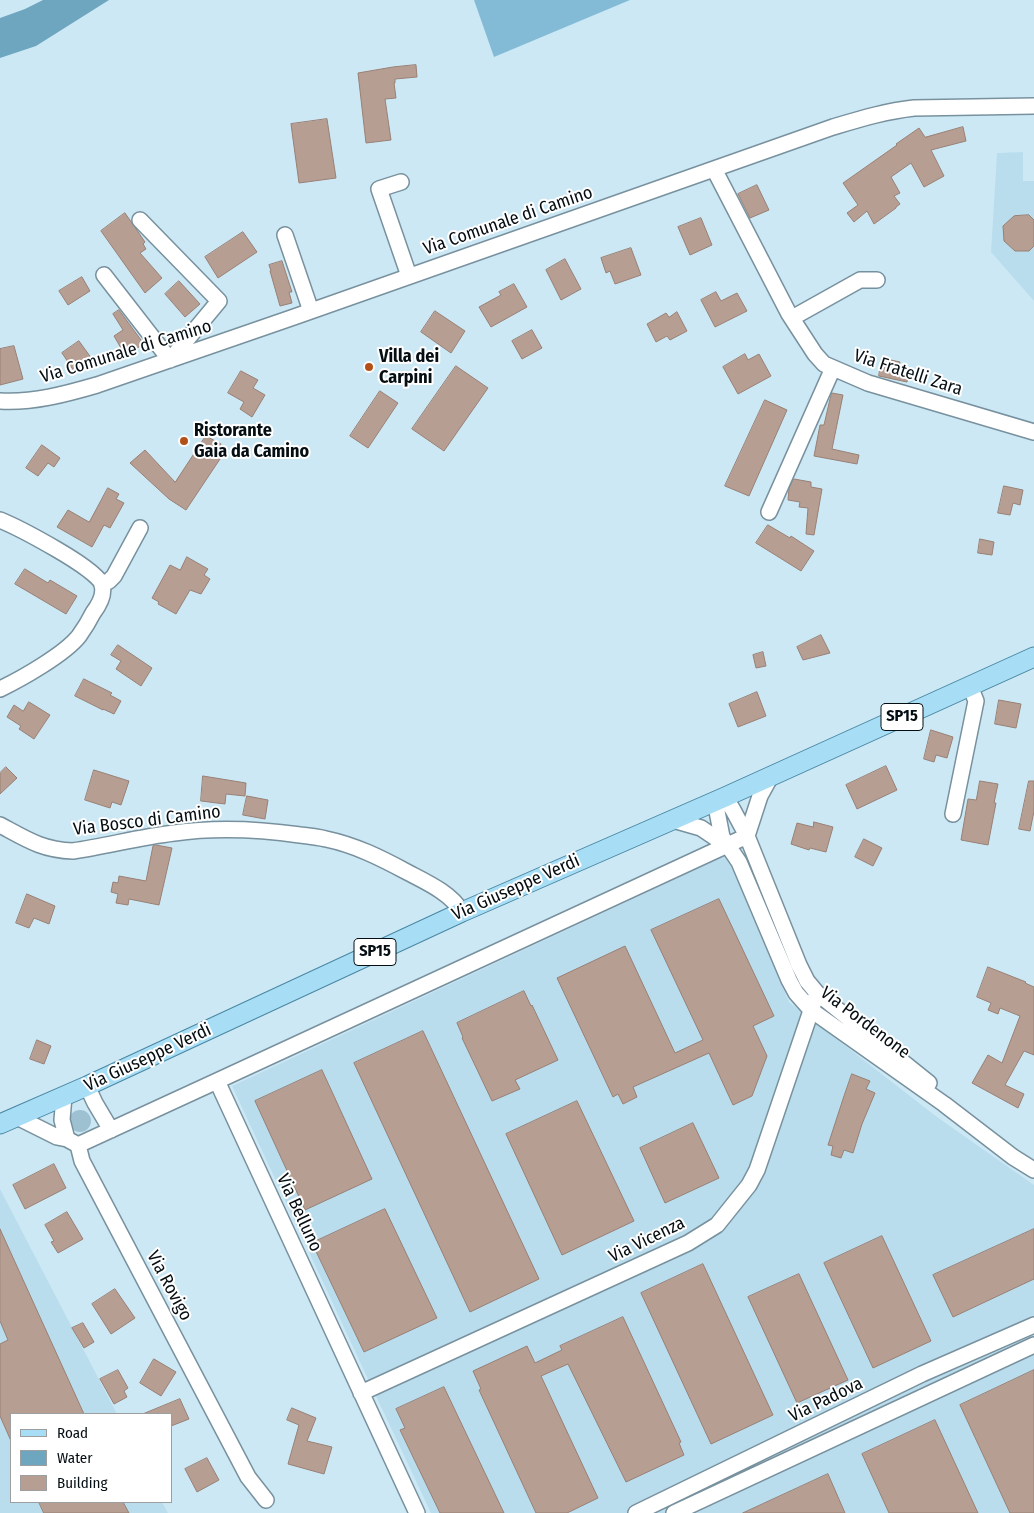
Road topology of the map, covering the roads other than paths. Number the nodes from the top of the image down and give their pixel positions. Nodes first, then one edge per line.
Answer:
1 (1034, 106) edge
2 (714, 169) junction
3 (401, 182) dead end
4 (140, 220) dead end
5 (285, 235) dead end
6 (104, 275) dead end
7 (409, 276) junction
8 (877, 280) dead end
9 (311, 311) junction
10 (792, 318) junction
11 (170, 360) junction
12 (833, 368) junction
13 (0, 401) edge
14 (1034, 432) edge
15 (769, 512) dead end
16 (0, 520) edge
17 (140, 528) dead end
18 (102, 584) junction
19 (1034, 657) edge
20 (970, 686) junction
21 (0, 689) edge
22 (771, 776) junction
23 (720, 799) junction
24 (953, 814) dead end
25 (673, 820) junction
26 (0, 825) edge
27 (747, 836) junction
28 (726, 845) junction
29 (462, 912) junction
30 (818, 993) junction
31 (811, 1010) junction
32 (217, 1081) junction
33 (87, 1086) junction
34 (64, 1096) junction
35 (952, 1106) junction
36 (8, 1121) edge
37 (110, 1130) junction
38 (72, 1142) junction
39 (1034, 1158) edge
40 (1034, 1170) edge
41 (1033, 1328) edge
42 (1034, 1345) edge
43 (361, 1393) junction
44 (822, 1423) junction
45 (830, 1440) junction
46 (266, 1500) dead end
47 (417, 1513) edge
48 (636, 1513) edge
49 (674, 1513) edge

1 - 2 street, Via Comunale di Camino
2 - 7 street, Via Comunale di Camino
2 - 10 street, Via Fratelli Zara
3 - 7 street
4 - 11 street
5 - 9 street
6 - 11 street
7 - 9 street, Via Comunale di Camino
8 - 10 street
9 - 11 street, Via Comunale di Camino
10 - 12 street, Via Fratelli Zara
11 - 13 street, Via Comunale di Camino
12 - 14 street, Via Fratelli Zara
12 - 15 street
16 - 18 street
17 - 18 street
18 - 21 street
19 - 20 main road, Via Giuseppe Verdi / SP15
20 - 22 main road, Via Giuseppe Verdi / SP15
20 - 24 street
22 - 23 main road, Via Giuseppe Verdi / SP15
22 - 27 street
23 - 25 main road, Via Giuseppe Verdi / SP15
23 - 27 street, Via Pordenone
23 - 28 street, Via Pordenone
25 - 28 street
25 - 29 main road, Via Giuseppe Verdi / SP15
26 - 29 street, Via Bosco di Camino
27 - 28 street
27 - 30 street, Via Pordenone
28 - 31 street, Via Pordenone
28 - 32 street
29 - 33 main road, Via Giuseppe Verdi / SP15
30 - 31 street, Via Vicenza
30 - 35 street, Via Pordenone
31 - 35 street, Via Pordenone
31 - 43 street, Via Vicenza
32 - 37 street
32 - 43 street, Via Belluno
33 - 34 main road, Via Giuseppe Verdi / SP15
33 - 37 street
34 - 36 main road, Via Giuseppe Verdi / SP15
34 - 38 street, Via Rovigo
35 - 39 street, Via Pordenone
35 - 40 street, Via Pordenone
36 - 38 street
37 - 38 street
38 - 46 street, Via Rovigo
41 - 44 street, Via Padova
42 - 45 street
43 - 47 street, Via Belluno
44 - 45 street
44 - 48 street, Via Padova
45 - 49 street

